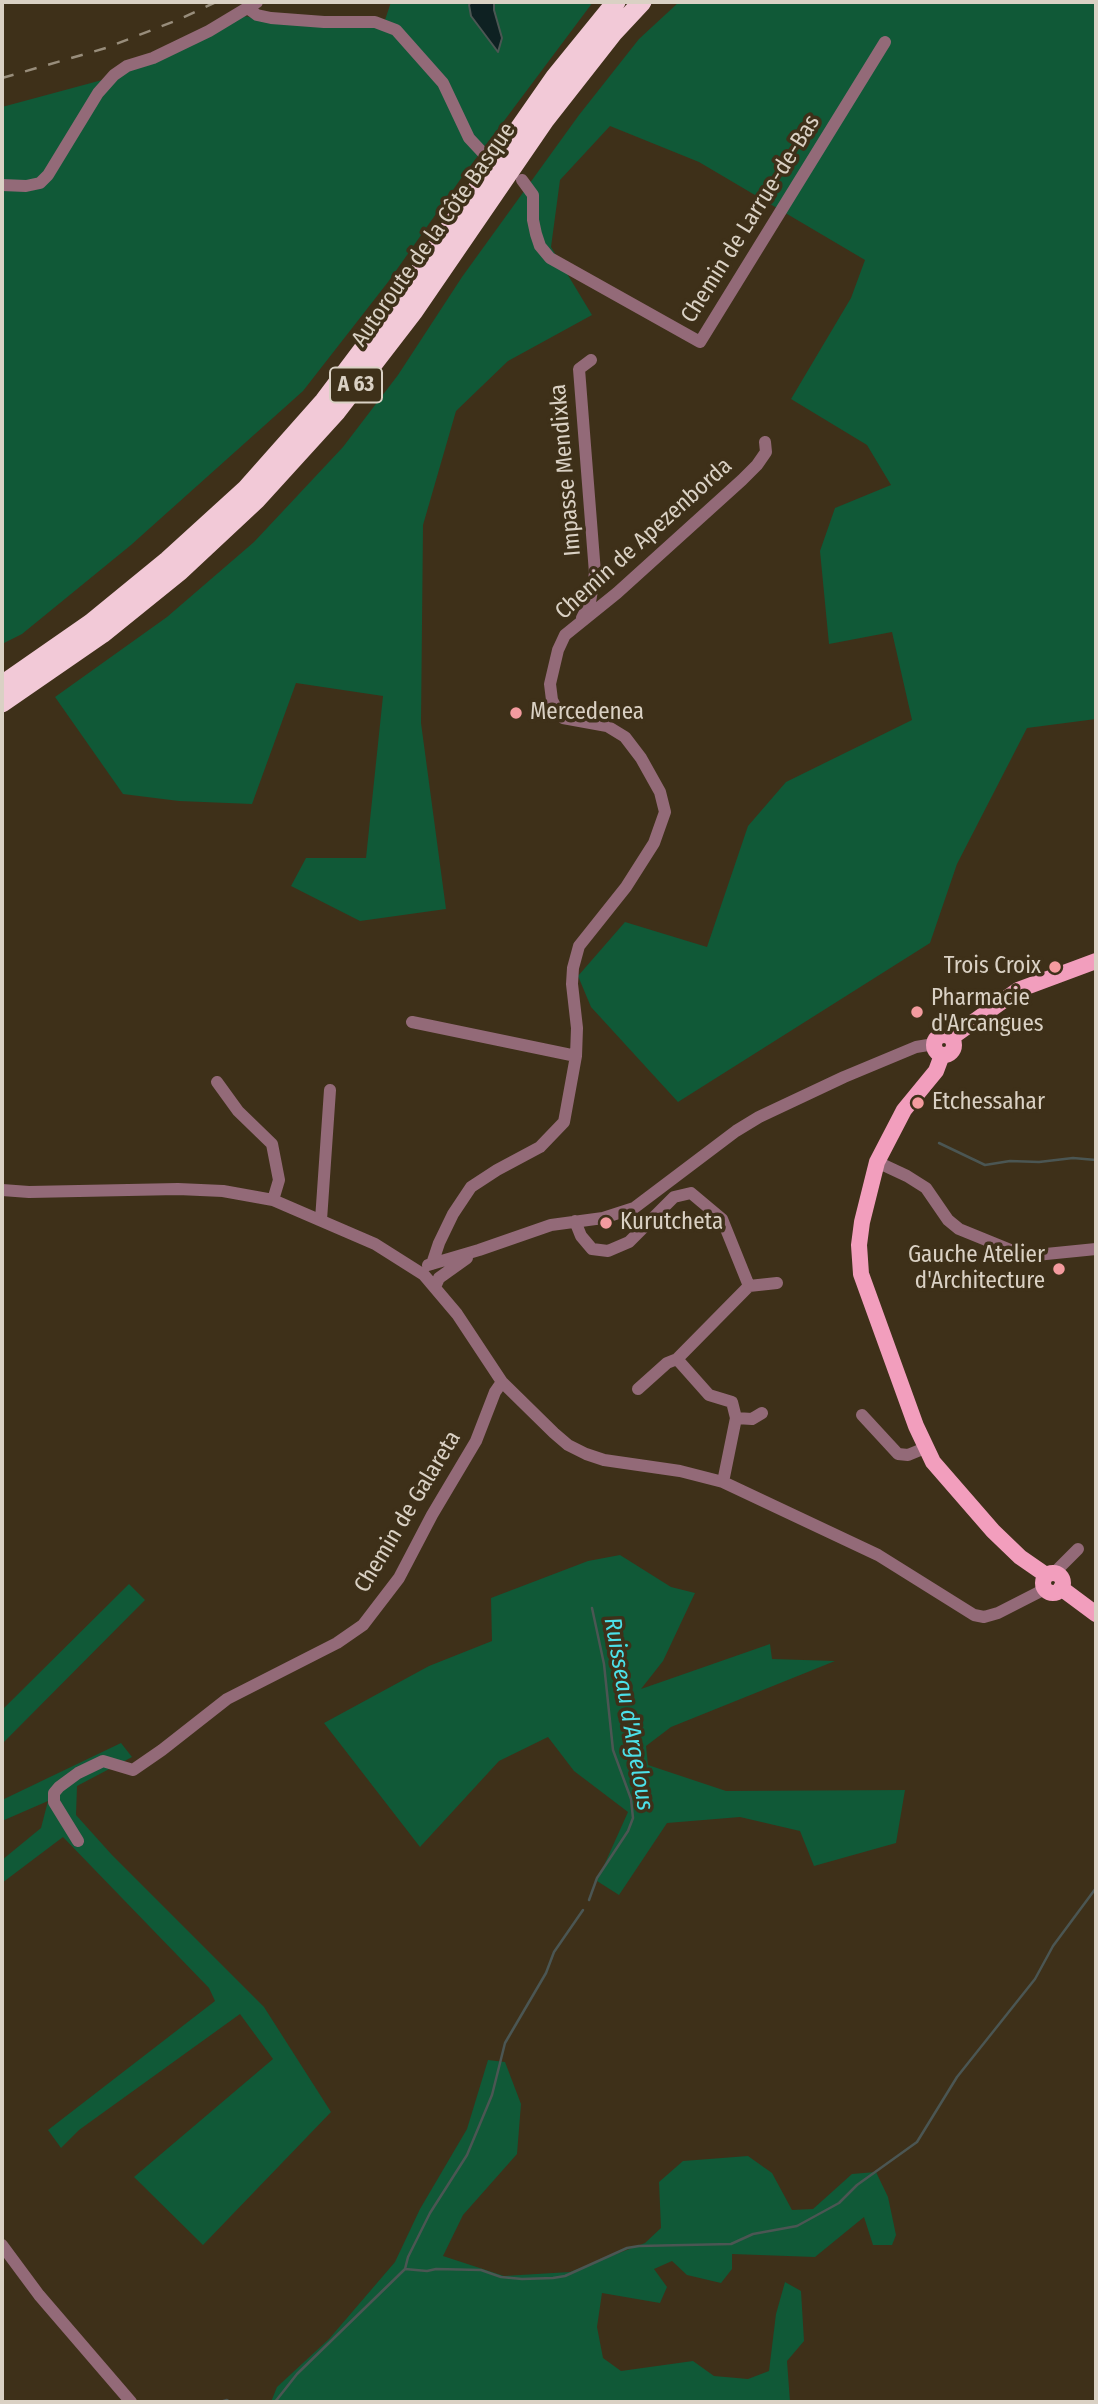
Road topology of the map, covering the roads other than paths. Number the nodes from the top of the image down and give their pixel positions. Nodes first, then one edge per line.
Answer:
1 (616, 2) edge
2 (642, 2) edge
3 (253, 5) edge
4 (885, 42) dead end
5 (484, 153) dead end
6 (522, 180) dead end
7 (2, 185) edge
8 (591, 360) dead end
9 (765, 442) dead end
10 (580, 622) junction
11 (2, 685) edge
12 (2, 703) edge
13 (1096, 961) edge
14 (412, 1022) dead end
15 (938, 1050) junction
16 (576, 1056) junction
17 (217, 1082) dead end
18 (330, 1090) dead end
19 (877, 1162) junction
20 (2, 1190) edge
21 (273, 1200) junction
22 (321, 1220) junction
23 (575, 1221) junction
24 (1096, 1249) edge
25 (440, 1265) junction
26 (415, 1269) junction
27 (777, 1283) dead end
28 (749, 1286) junction
29 (435, 1287) junction
30 (658, 1352) dead end
31 (672, 1361) junction
32 (502, 1382) junction
33 (638, 1389) dead end
34 (762, 1413) dead end
35 (862, 1415) dead end
36 (736, 1418) junction
37 (925, 1448) junction
38 (723, 1482) junction
39 (1078, 1549) dead end
40 (1051, 1581) junction
41 (1096, 1614) edge
42 (78, 1841) dead end
43 (2, 2245) edge
44 (131, 2402) edge

1 - 11 highway, Autoroute de la Côte Basque / A 63
2 - 12 highway, Autoroute de la Côte Basque / A 63
3 - 5 street
3 - 7 street
4 - 6 street, Chemin de Larrue-de-Bas
8 - 10 street, Impasse Mendixka
9 - 10 street, Chemin de Apezenborda
10 - 16 street, Chemin de Apezenborda
13 - 15 main road
14 - 16 street
15 - 19 main road
15 - 23 street
16 - 25 street, Chemin de Apezenborda
17 - 21 street
18 - 22 street
19 - 24 street
19 - 37 main road
20 - 21 street
21 - 22 street
22 - 26 street
23 - 25 street
23 - 28 street
25 - 26 street
25 - 29 street
26 - 29 street
27 - 28 street
28 - 31 street
29 - 32 street
30 - 31 street
31 - 33 street
31 - 36 street
32 - 38 street
32 - 42 street, Chemin de Galareta
34 - 36 street
35 - 37 street
36 - 38 street
37 - 40 main road
38 - 40 street
39 - 40 street
40 - 41 main road
43 - 44 street

